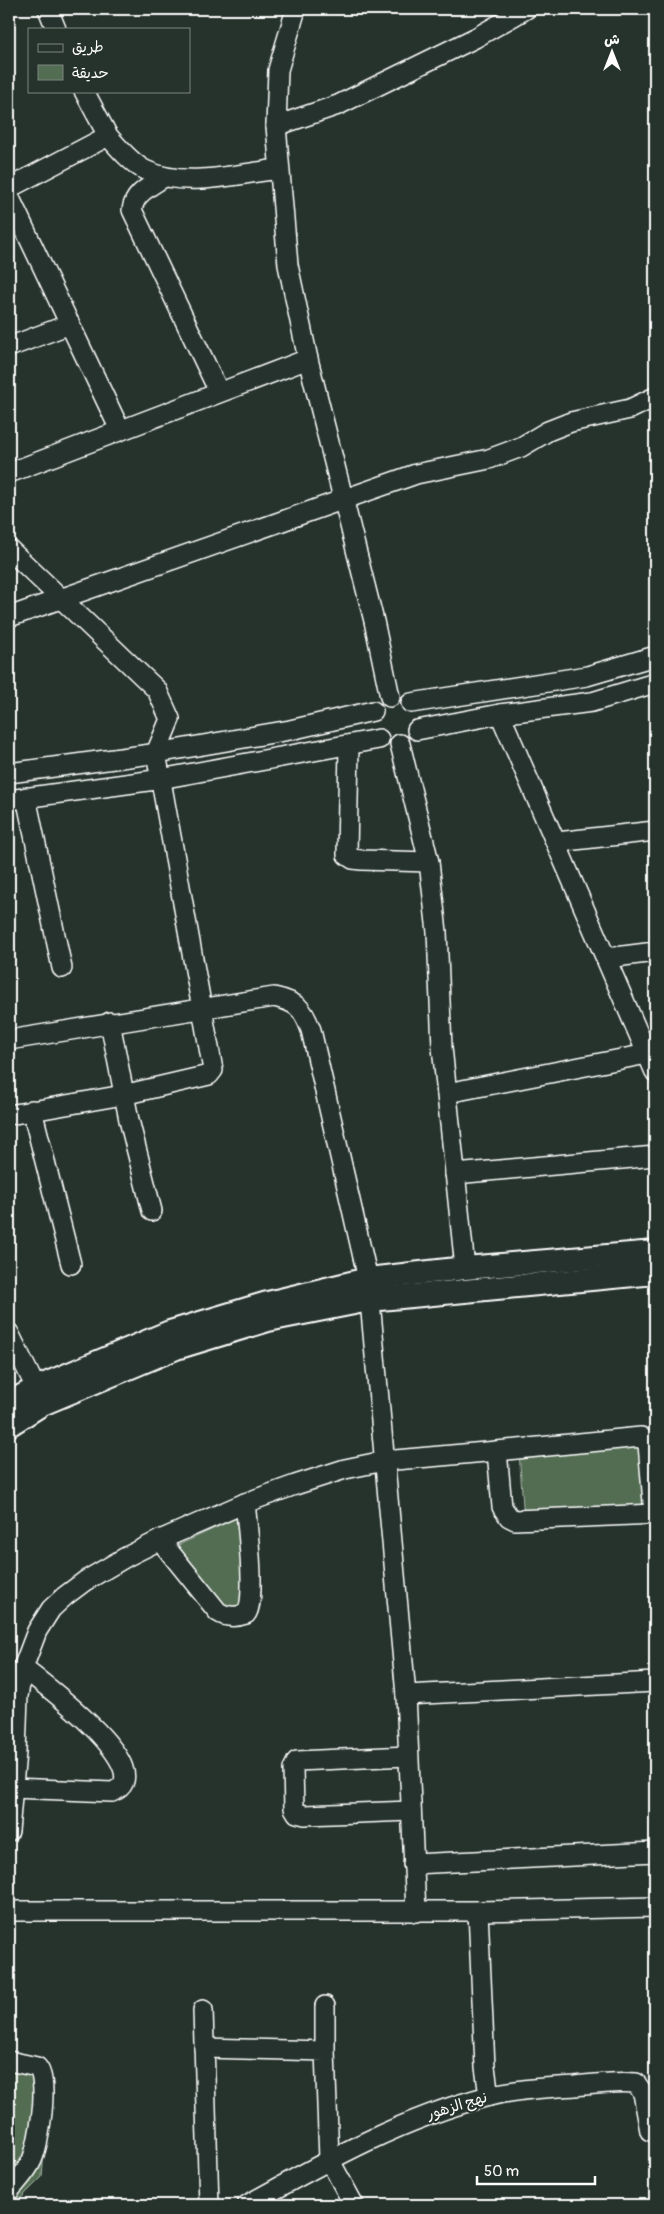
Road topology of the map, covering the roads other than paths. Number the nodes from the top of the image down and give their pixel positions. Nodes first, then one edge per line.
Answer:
1 (48, 9) edge
2 (296, 9) edge
3 (526, 9) edge
4 (56, 28) edge
5 (85, 92) edge
6 (276, 126) junction
7 (108, 136) junction
8 (279, 169) junction
9 (164, 178) junction
10 (9, 188) edge
11 (9, 196) edge
12 (70, 324) junction
13 (9, 347) edge
14 (308, 359) junction
15 (219, 392) junction
16 (655, 397) edge
17 (120, 430) junction
18 (9, 473) edge
19 (342, 499) junction
20 (9, 549) edge
21 (59, 598) junction
22 (9, 617) edge
23 (655, 656) edge
24 (655, 683) edge
25 (390, 698) junction
26 (411, 703) junction
27 (373, 711) junction
28 (500, 714) junction
29 (417, 730) junction
30 (379, 739) junction
31 (400, 744) junction
32 (349, 745) junction
33 (156, 753) junction
34 (9, 773) edge
35 (161, 779) junction
36 (17, 799) edge
37 (655, 831) edge
38 (557, 842) junction
39 (429, 862) junction
40 (655, 952) edge
41 (607, 958) junction
42 (62, 968) dead end
43 (202, 1008) junction
44 (110, 1022) junction
45 (9, 1040) edge
46 (648, 1054) junction
47 (655, 1072) edge
48 (447, 1093) junction
49 (124, 1095) junction
50 (32, 1110) junction
51 (9, 1115) edge
52 (655, 1156) edge
53 (455, 1174) junction
54 (152, 1211) dead end
55 (655, 1252) edge
56 (71, 1264) dead end
57 (465, 1268) junction
58 (655, 1273) edge
59 (369, 1290) junction
60 (9, 1333) edge
61 (39, 1396) junction
62 (9, 1403) edge
63 (9, 1425) edge
64 (497, 1451) junction
65 (384, 1461) junction
66 (245, 1503) junction
67 (655, 1514) edge
68 (160, 1540) junction
69 (23, 1668) junction
70 (655, 1682) edge
71 (406, 1695) junction
72 (408, 1756) junction
73 (12, 1788) junction
74 (411, 1811) junction
75 (9, 1831) edge
76 (655, 1852) edge
77 (413, 1864) junction
78 (655, 1907) edge
79 (9, 1911) edge
80 (416, 1912) junction
81 (478, 1912) junction
82 (325, 2006) dead end
83 (203, 2010) dead end
84 (204, 2048) junction
85 (325, 2051) junction
86 (9, 2061) edge
87 (489, 2096) junction
88 (650, 2131) dead end
89 (329, 2159) junction
90 (9, 2191) edge
91 (209, 2205) edge
92 (247, 2205) edge
93 (354, 2205) edge

1 - 4 street
2 - 6 street
3 - 6 street
5 - 7 street
6 - 8 street
7 - 9 street
7 - 10 street
8 - 9 street
8 - 14 street
9 - 15 street
11 - 12 street
12 - 13 street
12 - 17 street
14 - 15 street
14 - 19 street
15 - 17 street
16 - 19 street
17 - 18 street
19 - 21 street
19 - 25 street
20 - 21 street
21 - 22 street
21 - 33 street
23 - 26 street
24 - 28 street
25 - 26 street
25 - 27 street
26 - 29 street
27 - 30 street
27 - 33 street
28 - 29 street
28 - 38 street
29 - 31 street
30 - 31 street
30 - 32 street
31 - 39 street
32 - 35 street
32 - 39 street
33 - 34 street
33 - 35 street
35 - 36 street
35 - 43 street
36 - 42 street
37 - 38 street
38 - 41 street
39 - 48 street
40 - 41 street
41 - 46 street
43 - 44 street
43 - 49 street
43 - 59 street
44 - 45 street
44 - 49 street
46 - 47 street
46 - 48 street
48 - 53 street
49 - 50 street
49 - 54 street
50 - 51 street
50 - 56 street
52 - 53 street
53 - 57 street
55 - 57 street
57 - 59 street
58 - 59 street
59 - 61 street
59 - 65 street
60 - 61 street
61 - 62 street
61 - 63 street
64 - 65 street
64 - 67 street
64 - 67 street
65 - 66 street
65 - 71 street
66 - 68 street
66 - 68 street
68 - 69 street
69 - 73 street
69 - 73 street
70 - 71 street
71 - 72 street
72 - 74 street
72 - 74 street
73 - 75 street
74 - 77 street
76 - 77 street
77 - 80 street
78 - 81 street
79 - 80 street
80 - 81 street
81 - 87 street
82 - 85 street
83 - 84 street
84 - 85 street
84 - 91 street
85 - 89 street
86 - 90 street
87 - 88 street, نهج الزهور
87 - 89 street, نهج الزهور
89 - 92 street, نهج الزهور
89 - 93 street

